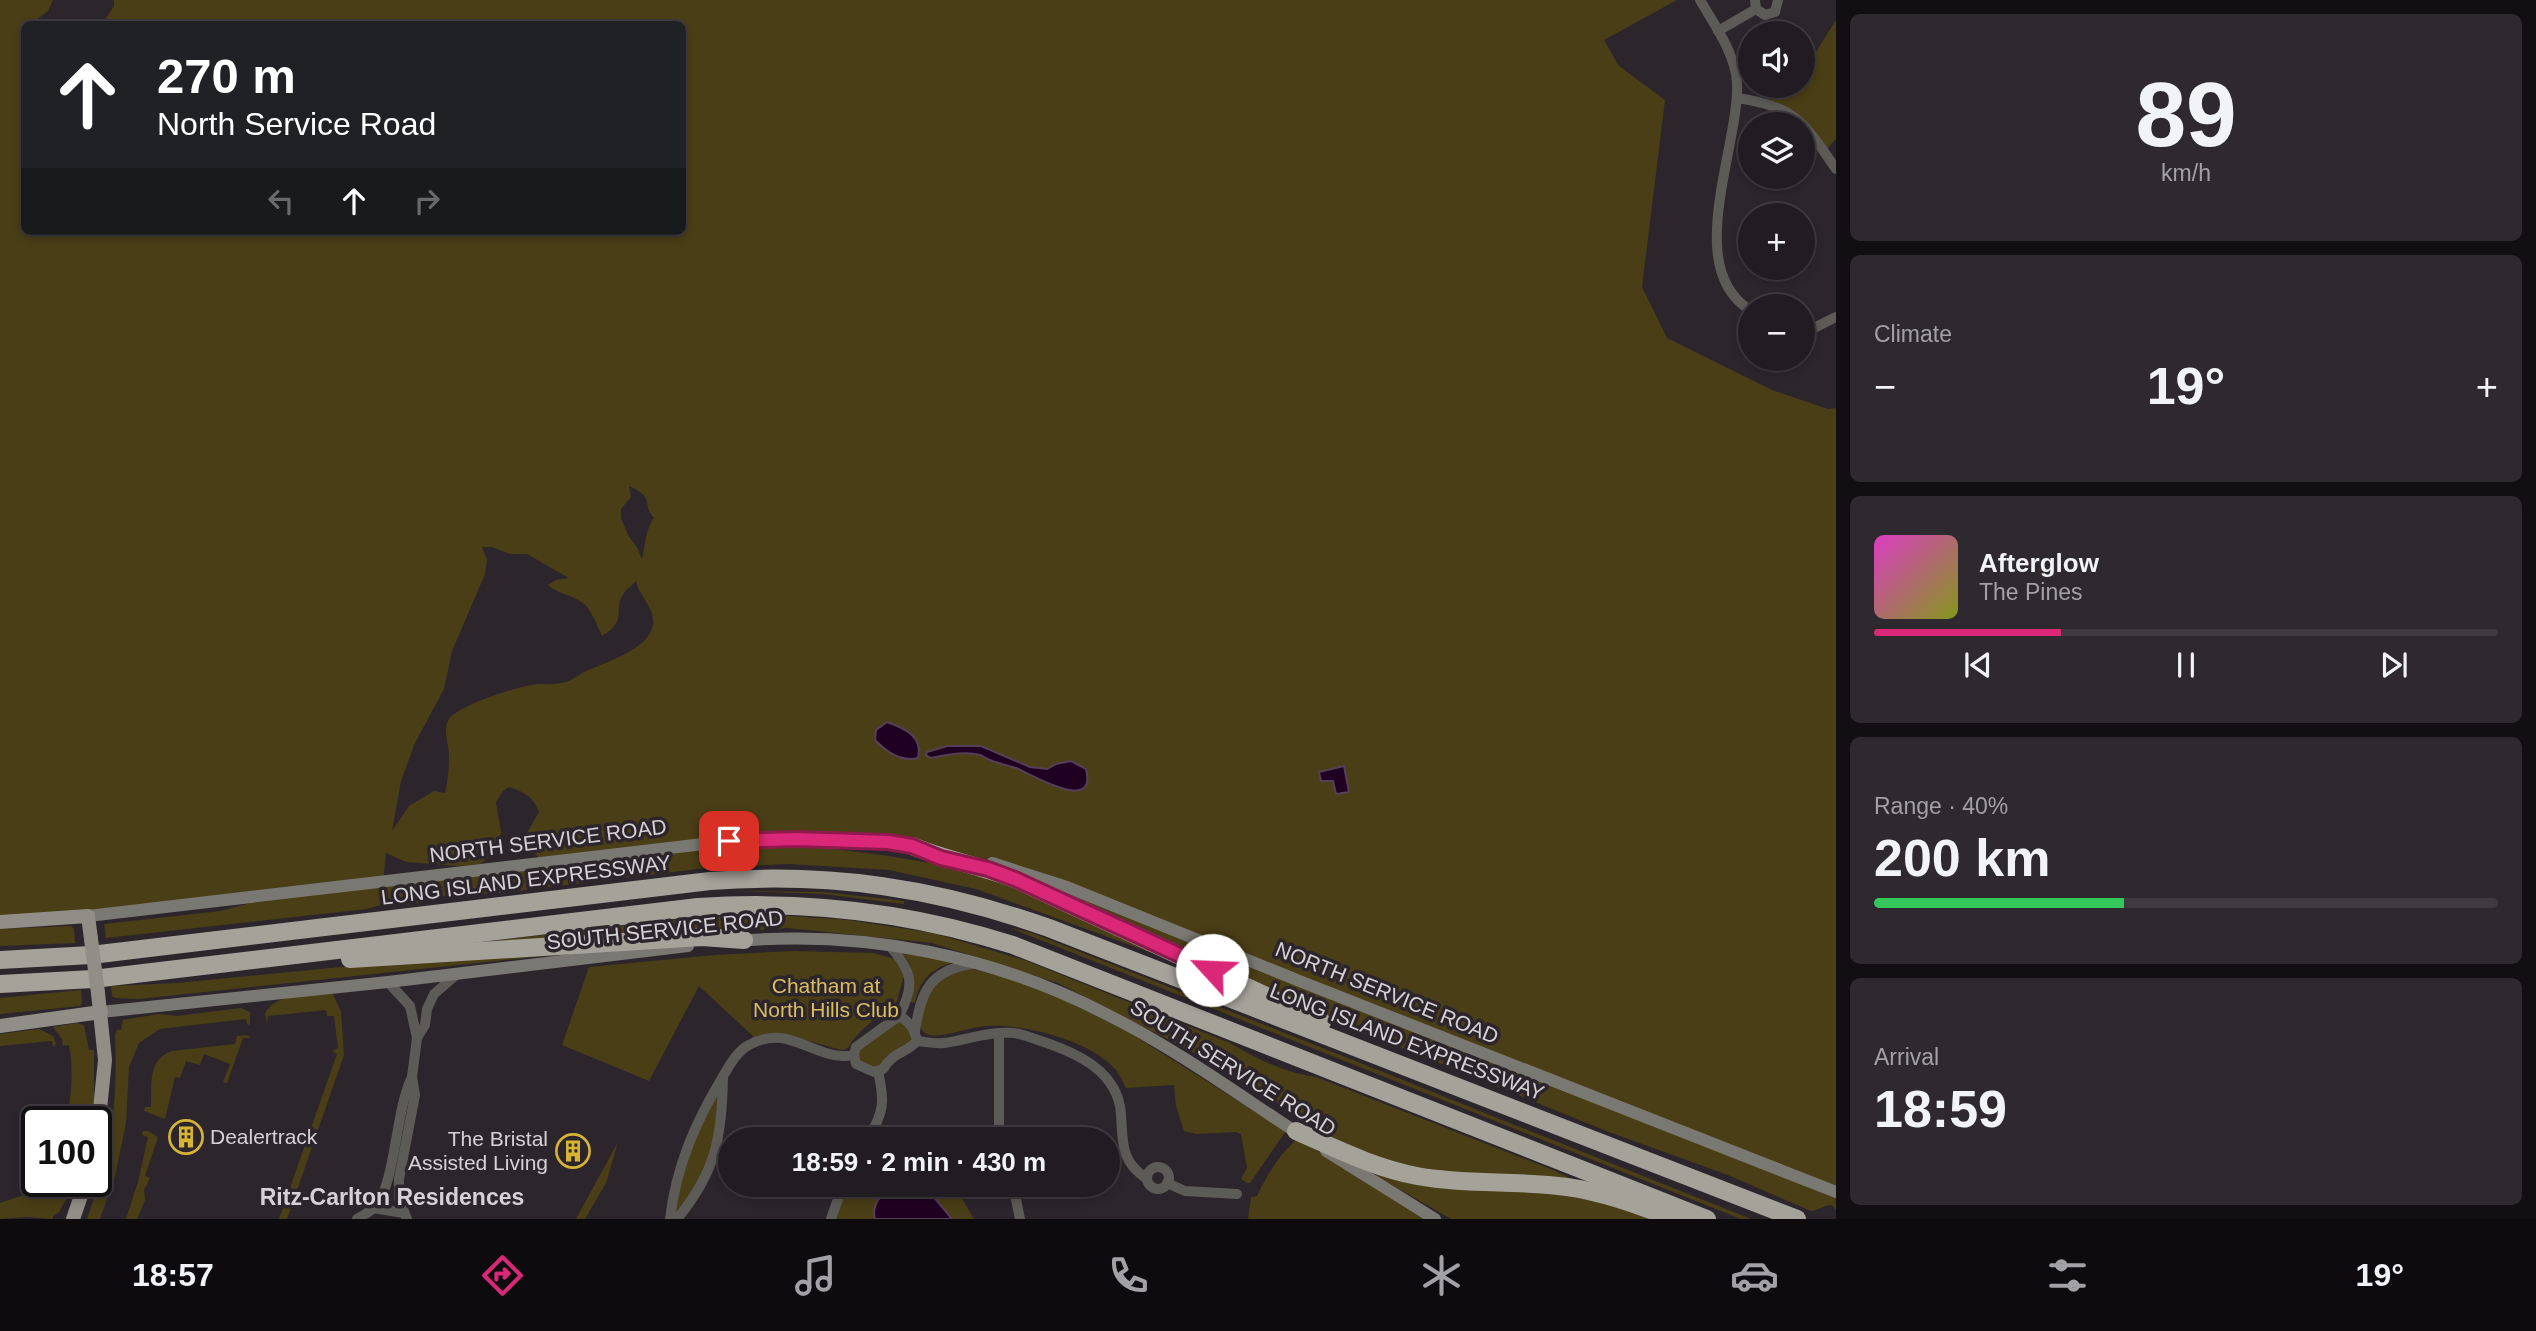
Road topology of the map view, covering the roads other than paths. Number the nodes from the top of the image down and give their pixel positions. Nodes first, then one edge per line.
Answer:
1 (1700, 0) edge
2 (1777, 0) edge
3 (1755, 5) edge
4 (1718, 31) junction
5 (1737, 98) junction
6 (1836, 169) edge
7 (1738, 300) edge
8 (1836, 317) edge
9 (1815, 327) edge
10 (912, 846) junction
11 (88, 916) junction
12 (0, 922) edge
13 (744, 940) junction
14 (889, 945) junction
15 (281, 957) junction
16 (0, 960) edge
17 (975, 963) junction
18 (458, 973) junction
19 (388, 982) junction
20 (0, 984) edge
21 (101, 1012) junction
22 (899, 1016) junction
23 (0, 1026) edge
24 (999, 1033) junction
25 (916, 1036) junction
26 (417, 1038) junction
27 (854, 1055) junction
28 (878, 1071) junction
29 (412, 1077) junction
30 (723, 1077) junction
31 (1486, 1096) junction
32 (100, 1106) edge
33 (875, 1127) edge
34 (999, 1127) edge
35 (1296, 1132) junction
36 (1147, 1179) junction
37 (1167, 1183) junction
38 (1836, 1192) edge
39 (1237, 1194) dead end
40 (81, 1197) edge
41 (839, 1197) edge
42 (1015, 1197) edge
43 (373, 1208) junction
44 (405, 1216) edge
45 (73, 1219) edge
46 (357, 1219) edge
47 (670, 1219) edge
48 (677, 1219) edge
49 (831, 1219) edge
50 (1020, 1219) edge
51 (1435, 1219) edge
52 (1675, 1219) edge
53 (1707, 1219) edge
54 (1797, 1219) edge

1 - 4 street
2 - 3 street
3 - 4 street
4 - 5 street
5 - 6 street
5 - 7 street
8 - 9 street
10 - 11 main road, NORTH SERVICE ROAD
10 - 31 highway
10 - 38 main road, NORTH SERVICE ROAD
11 - 12 main road, NORTH SERVICE ROAD
11 - 21 main road, bridge
13 - 14 main road, SOUTH SERVICE ROAD
13 - 15 highway
13 - 18 main road, SOUTH SERVICE ROAD
14 - 17 main road, SOUTH SERVICE ROAD
14 - 22 street
15 - 20 highway
15 - 53 highway
16 - 31 highway, LONG ISLAND EXPRESSWAY
17 - 25 street
17 - 35 main road, SOUTH SERVICE ROAD
18 - 19 main road, SOUTH SERVICE ROAD
18 - 26 street
19 - 21 main road, SOUTH SERVICE ROAD
19 - 26 street
21 - 23 main road, SOUTH SERVICE ROAD
21 - 32 main road
22 - 25 street
22 - 27 street
24 - 25 street
24 - 34 street
24 - 36 street
25 - 28 street
26 - 29 street
27 - 28 street
27 - 30 street
28 - 33 street
29 - 43 street
29 - 44 street
30 - 47 street
30 - 48 street
31 - 54 highway, LONG ISLAND EXPRESSWAY
35 - 51 main road, SOUTH SERVICE ROAD
35 - 52 highway
36 - 37 street
36 - 37 street
37 - 39 street
40 - 45 main road
41 - 49 street
42 - 50 street
43 - 44 street
43 - 46 street

